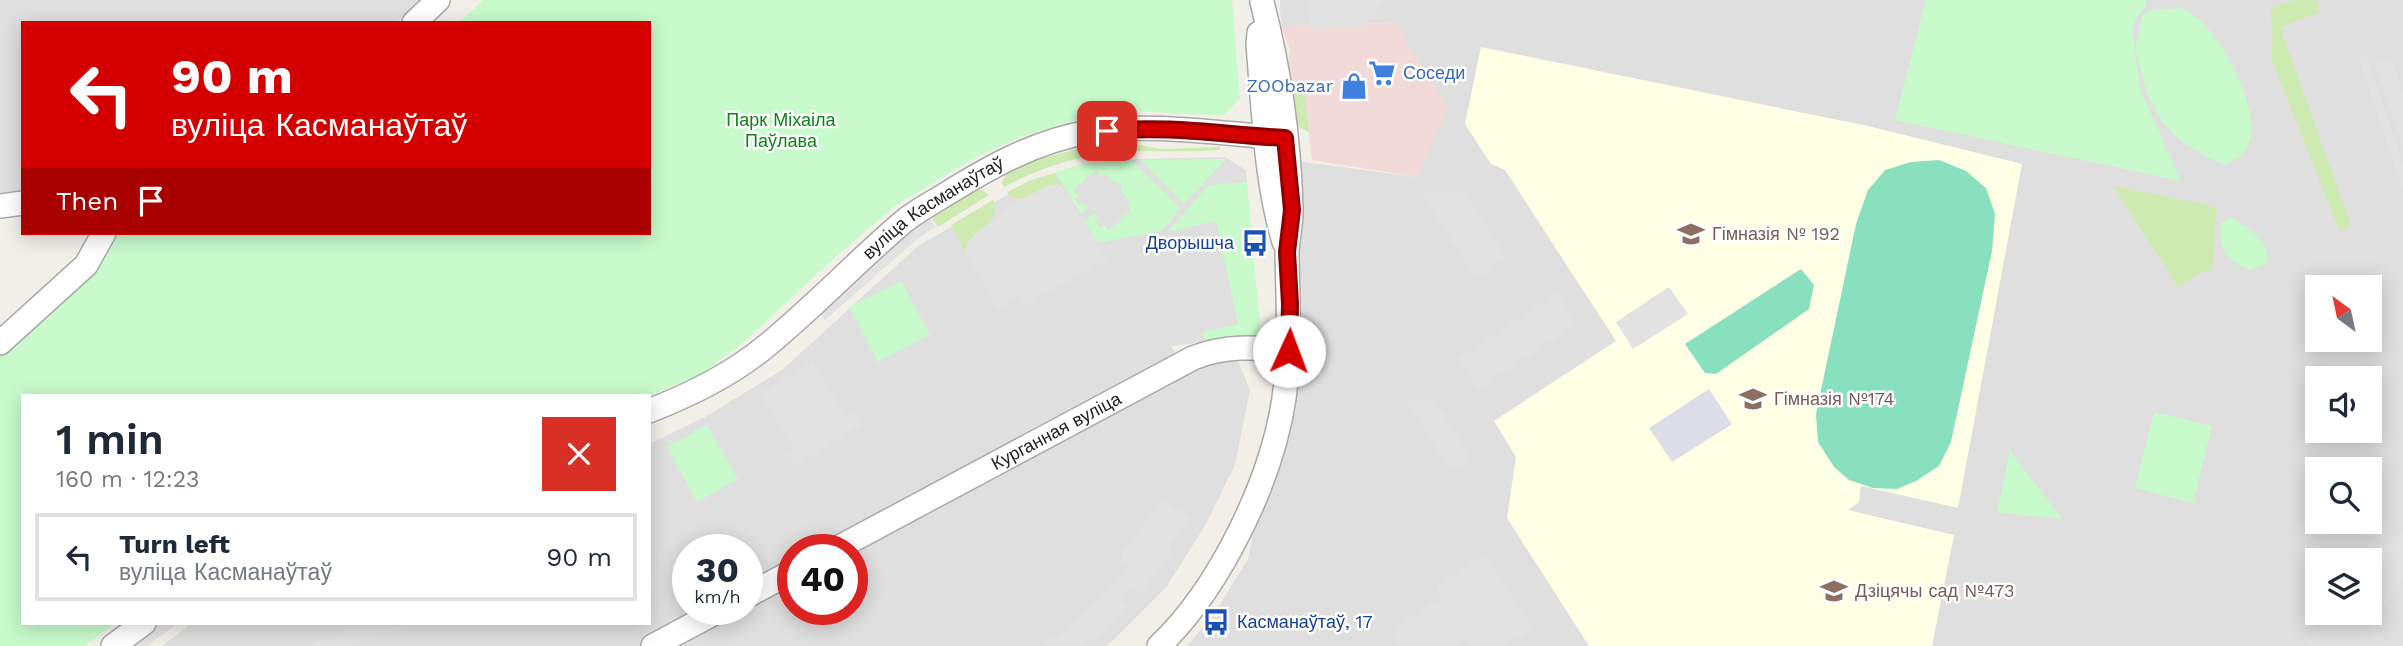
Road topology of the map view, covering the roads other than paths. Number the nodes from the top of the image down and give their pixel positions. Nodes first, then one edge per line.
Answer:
1 (438, 0) edge
2 (1262, 1) edge
3 (416, 21) edge
4 (1275, 137) junction
5 (21, 203) edge
6 (0, 206) edge
7 (103, 235) edge
8 (0, 342) edge
9 (1289, 351) junction
10 (651, 410) edge
11 (864, 534) edge
12 (141, 625) edge
13 (692, 625) edge
14 (113, 646) edge
15 (653, 646) edge
16 (1159, 646) edge

1 - 3 street
2 - 4 street
4 - 9 street
4 - 10 street, вуліца Касманаўтаў
5 - 6 street
7 - 8 street
9 - 11 street, Курганная вуліца
9 - 16 street
12 - 14 street
13 - 15 street

